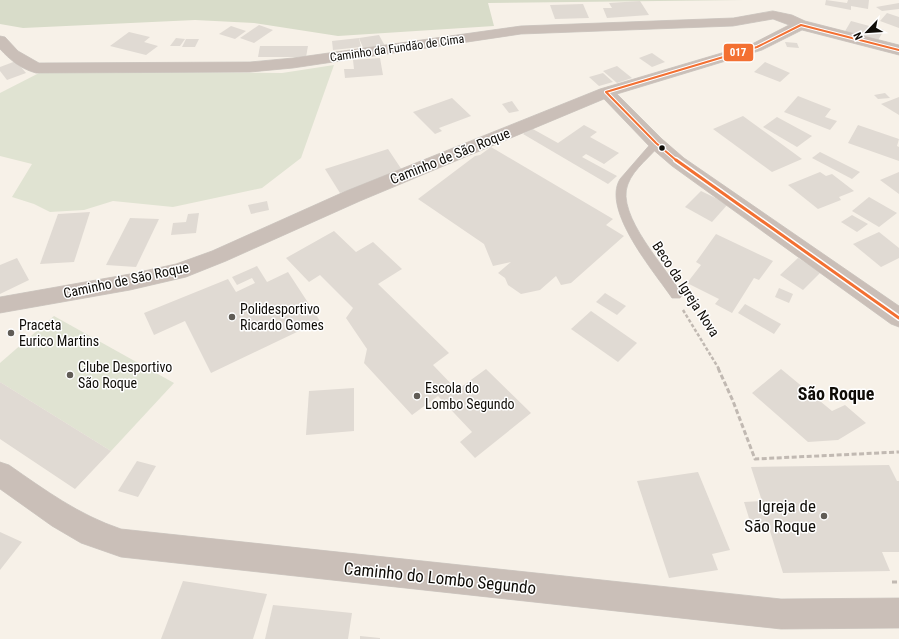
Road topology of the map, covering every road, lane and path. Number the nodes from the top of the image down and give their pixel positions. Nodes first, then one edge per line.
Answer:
1 (801, 25) junction
2 (0, 40) edge
3 (899, 50) edge
4 (606, 92) junction
5 (656, 143) junction
6 (676, 295) joint
7 (0, 304) edge
8 (899, 318) edge
9 (899, 452) edge
10 (0, 474) edge
11 (899, 613) edge

1 - 2 street, Caminho da Fundão de Cima
1 - 3 street
1 - 4 street, Caminho de São Roque
4 - 5 street
4 - 7 street, Caminho de São Roque
5 - 6 lane, Beco da Igreja Nova
5 - 8 street
6 - 9 path, Beco da Igreja Nova
10 - 11 street, Caminho do Lombo Segundo

